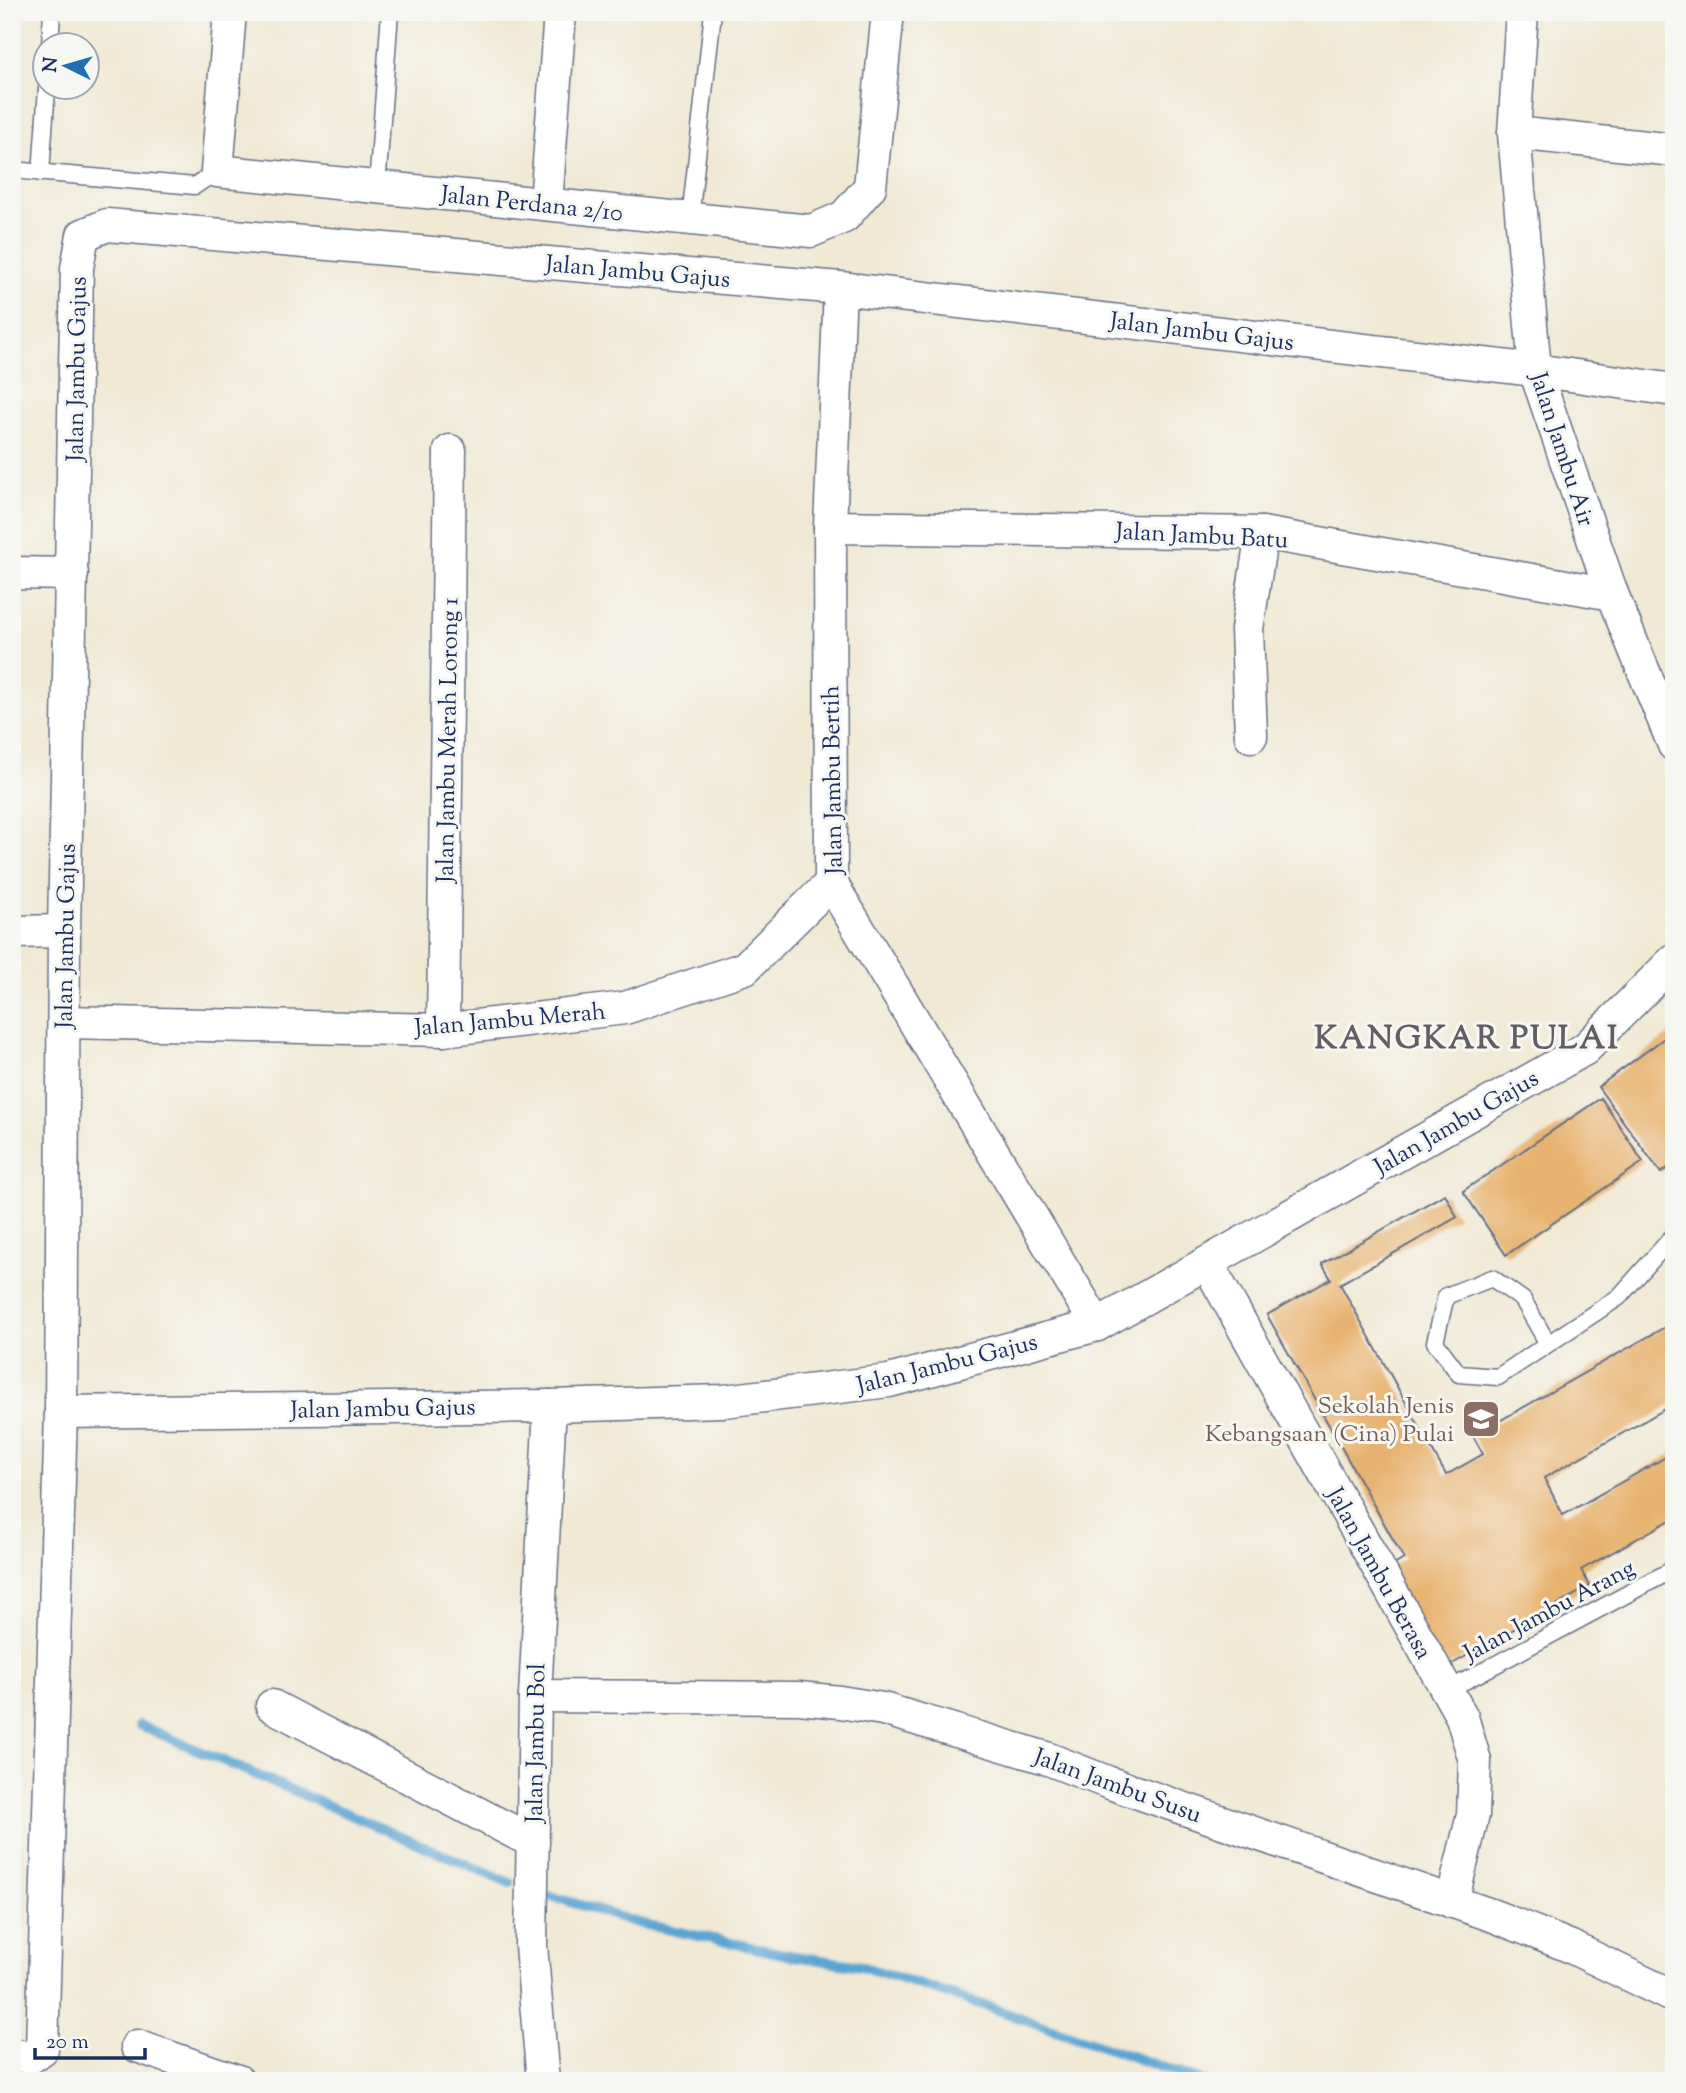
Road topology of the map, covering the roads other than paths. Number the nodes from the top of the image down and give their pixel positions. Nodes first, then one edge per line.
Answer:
1 (52, 12) edge
2 (230, 12) edge
3 (390, 12) edge
4 (560, 12) edge
5 (713, 12) edge
6 (888, 12) edge
7 (1522, 12) edge
8 (51, 32) edge
9 (46, 102) edge
10 (1514, 133) junction
11 (1674, 150) edge
12 (12, 170) edge
13 (217, 171) junction
14 (41, 173) junction
15 (377, 187) junction
16 (546, 204) junction
17 (690, 219) junction
18 (840, 288) junction
19 (1535, 370) junction
20 (1674, 390) edge
21 (450, 451) dead end
22 (830, 527) junction
23 (1262, 533) junction
24 (12, 573) edge
25 (72, 574) junction
26 (1612, 594) junction
27 (1251, 736) dead end
28 (1674, 745) edge
29 (831, 883) junction
30 (12, 932) edge
31 (64, 932) junction
32 (1674, 960) edge
33 (64, 1022) junction
34 (443, 1030) junction
35 (1674, 1235) edge
36 (1207, 1263) junction
37 (1097, 1325) junction
38 (1548, 1344) junction
39 (550, 1406) junction
40 (61, 1412) junction
41 (1674, 1569) edge
42 (1446, 1691) junction
43 (535, 1696) junction
44 (272, 1706) dead end
45 (533, 1843) junction
46 (1452, 1902) junction
47 (1674, 1997) edge
48 (137, 2046) dead end
49 (12, 2054) edge
50 (238, 2081) edge
51 (543, 2081) edge

1 - 8 lane
2 - 13 street
3 - 15 lane
4 - 16 street
5 - 17 lane
6 - 17 street, Jalan Perdana 2/10
7 - 10 street, Jalan Jambu Air
9 - 14 lane
10 - 11 street
10 - 19 street, Jalan Jambu Air
12 - 14 lane
13 - 14 lane
13 - 15 street, Jalan Perdana 2/10
15 - 16 street, Jalan Perdana 2/10
16 - 17 street, Jalan Perdana 2/10
18 - 19 street, Jalan Jambu Gajus
18 - 22 street, Jalan Jambu Bertih
18 - 25 street, Jalan Jambu Gajus
19 - 20 street, Jalan Jambu Gajus
19 - 26 street, Jalan Jambu Air
21 - 34 street, Jalan Jambu Merah Lorong 1
22 - 23 street, Jalan Jambu Batu
22 - 29 street, Jalan Jambu Bertih
23 - 26 street, Jalan Jambu Batu
23 - 27 street
24 - 25 street
25 - 31 street, Jalan Jambu Gajus
26 - 28 street, Jalan Jambu Air
29 - 34 street, Jalan Jambu Merah
29 - 37 street, Jalan Jambu Bertih
30 - 31 street
31 - 33 street, Jalan Jambu Gajus
32 - 36 street, Jalan Jambu Gajus
33 - 34 street, Jalan Jambu Merah
33 - 40 street, Jalan Jambu Gajus
35 - 38 lane
36 - 37 street, Jalan Jambu Gajus
36 - 42 street, Jalan Jambu Berasa
37 - 39 street, Jalan Jambu Gajus
38 - 38 lane
39 - 40 street, Jalan Jambu Gajus
39 - 43 street, Jalan Jambu Bol
40 - 49 street
41 - 42 lane, Jalan Jambu Arang
42 - 46 street, Jalan Jambu Berasa
43 - 45 street, Jalan Jambu Bol
43 - 46 street, Jalan Jambu Susu
44 - 45 street
45 - 51 street, Jalan Jambu Bol
46 - 47 street, Jalan Jambu Susu
48 - 50 street

